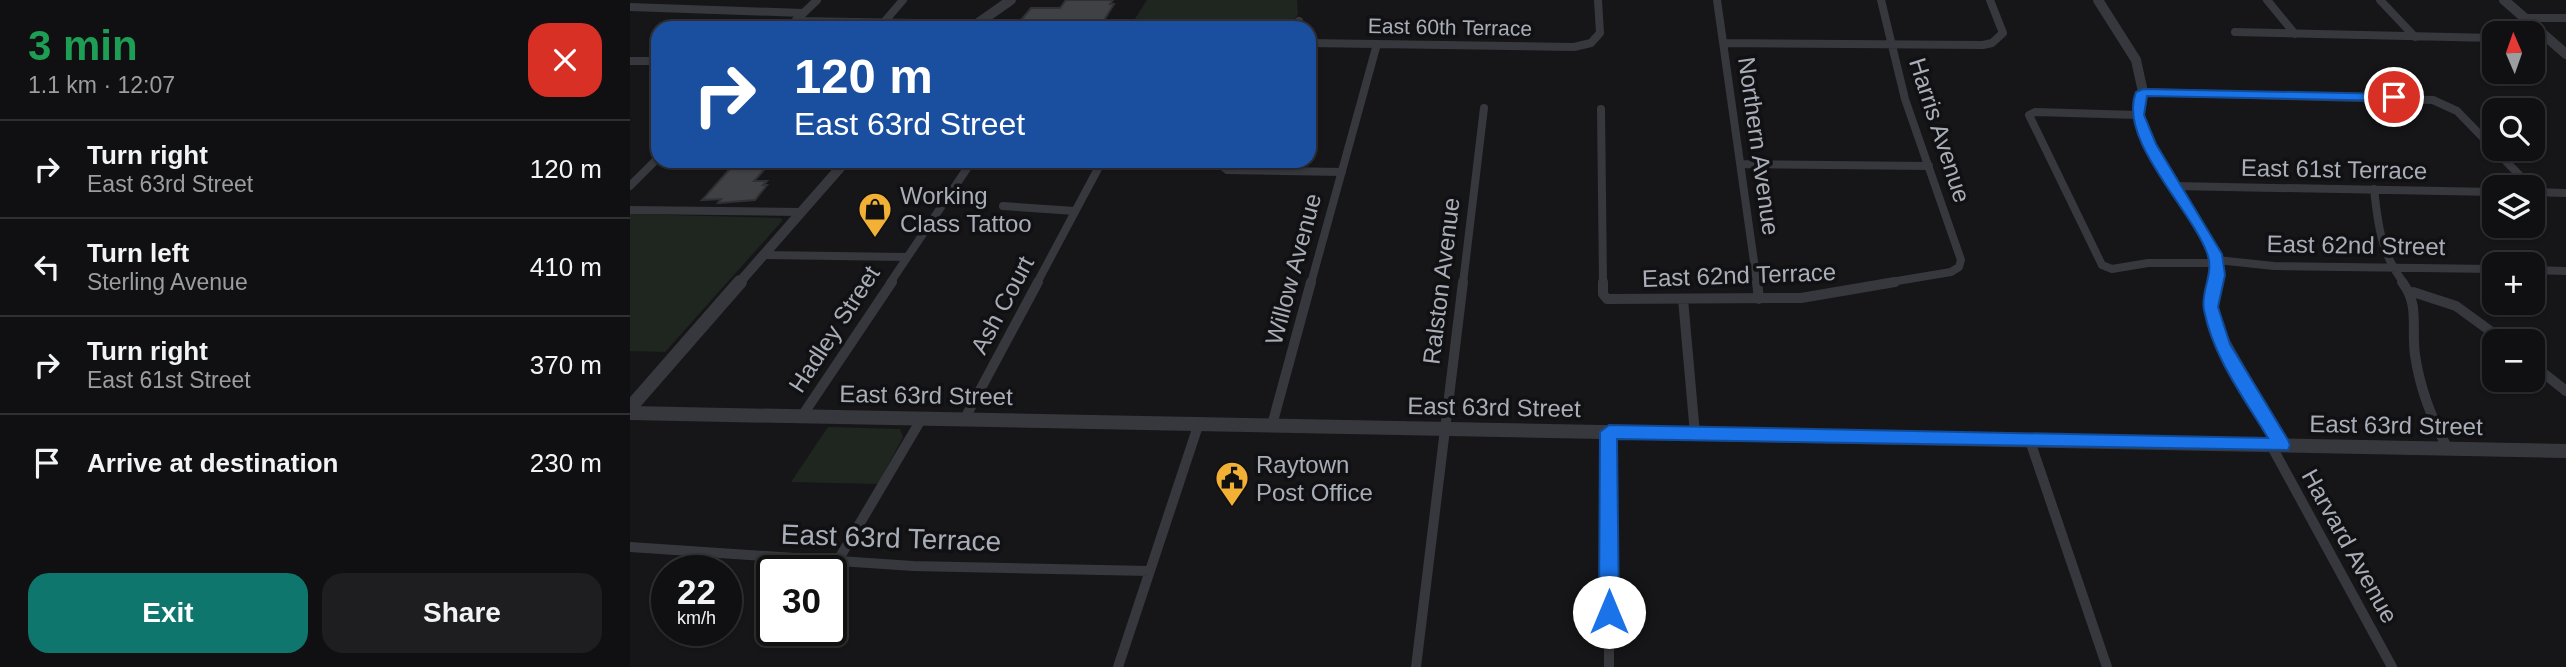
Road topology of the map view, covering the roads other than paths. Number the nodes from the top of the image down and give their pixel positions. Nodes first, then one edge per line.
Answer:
1 (817, 0) edge
2 (903, 0) edge
3 (1011, 0) edge
4 (1598, 0) edge
5 (1717, 0) edge
6 (1881, 0) edge
7 (1990, 0) edge
8 (2098, 0) edge
9 (2267, 0) edge
10 (2380, 0) edge
11 (2504, 0) edge
12 (630, 7) edge
13 (803, 13) junction
14 (2524, 18) junction
15 (2566, 18) edge
16 (796, 21) joint
17 (885, 21) joint
18 (981, 21) edge
19 (2235, 32) dead end
20 (2295, 34) junction
21 (2415, 37) junction
22 (2482, 38) edge
23 (2545, 39) edge
24 (2549, 39) junction
25 (1316, 43) edge
26 (1723, 43) junction
27 (1377, 44) junction
28 (1890, 44) junction
29 (2566, 54) edge
30 (630, 61) edge
31 (651, 61) edge
32 (2143, 92) junction
33 (1484, 108) dead end
34 (1601, 109) dead end
35 (2137, 115) junction
36 (1741, 164) junction
37 (651, 165) edge
38 (1929, 166) junction
39 (840, 168) edge
40 (967, 168) edge
41 (1098, 168) edge
42 (1224, 168) edge
43 (1342, 172) junction
44 (2519, 175) edge
45 (630, 186) edge
46 (2174, 186) junction
47 (2374, 189) junction
48 (2545, 191) edge
49 (2482, 192) edge
50 (2566, 193) edge
51 (1003, 206) dead end
52 (630, 210) edge
53 (1075, 211) junction
54 (800, 212) junction
55 (763, 255) junction
56 (906, 257) junction
57 (2217, 262) junction
58 (2392, 268) junction
59 (2482, 269) edge
60 (1955, 270) joint
61 (2545, 270) edge
62 (2566, 271) edge
63 (2413, 292) junction
64 (1683, 299) junction
65 (1759, 299) junction
66 (2488, 329) edge
67 (2545, 374) edge
68 (2566, 391) edge
69 (630, 411) edge
70 (803, 416) junction
71 (922, 418) junction
72 (965, 418) junction
73 (1199, 423) junction
74 (1272, 425) junction
75 (1446, 428) junction
76 (1609, 432) junction
77 (1695, 433) junction
78 (2030, 440) junction
79 (2276, 445) junction
80 (2448, 449) junction
81 (2566, 451) edge
82 (630, 547) edge
83 (841, 555) edge
84 (756, 556) edge
85 (847, 562) edge
86 (1150, 572) junction
87 (1118, 667) edge
88 (1416, 667) edge
89 (1608, 667) edge
90 (2107, 667) edge
91 (2392, 667) edge

1 - 13 street
2 - 17 street
3 - 18 street
4 - 27 street, East 60th Terrace
5 - 26 street, Northern Avenue
6 - 28 street, Harris Avenue
7 - 28 street
8 - 32 street
9 - 20 street
10 - 21 street
11 - 14 street
12 - 13 street
13 - 16 street
14 - 15 street
14 - 24 street
16 - 17 street
19 - 20 street
20 - 21 street
21 - 22 street
23 - 24 street
24 - 29 street
25 - 27 street, East 60th Terrace
26 - 28 street
26 - 36 street, Northern Avenue
27 - 43 street, Willow Avenue
28 - 38 street, Harris Avenue
30 - 31 street
32 - 35 street
32 - 44 street
33 - 75 street, Ralston Avenue
34 - 64 street, East 62nd Terrace
35 - 46 street
35 - 57 street, East 62nd Street
36 - 38 street
36 - 65 street, Northern Avenue
37 - 45 street
38 - 60 street, Harris Avenue
39 - 54 street
40 - 56 street, Hadley Street
41 - 53 street, Ash Court
42 - 43 street
43 - 74 street, Willow Avenue
46 - 47 street, East 61st Terrace
46 - 57 street
47 - 49 street, East 61st Terrace
47 - 58 street
48 - 50 street
51 - 53 street
52 - 54 street
53 - 72 street, Ash Court
54 - 55 street
55 - 56 street
55 - 69 street
56 - 70 street, Hadley Street
57 - 58 street, East 62nd Street
57 - 79 street
58 - 59 street, East 62nd Street
58 - 63 street
60 - 65 street, East 62nd Terrace
61 - 62 street
63 - 66 street
63 - 80 street
64 - 65 street, East 62nd Terrace
64 - 77 street
67 - 68 street
69 - 70 street, East 63rd Street
70 - 71 street, East 63rd Street
71 - 72 street, East 63rd Street
71 - 83 street
72 - 73 street, East 63rd Street
73 - 74 street, East 63rd Street
73 - 86 street
74 - 75 street, East 63rd Street
75 - 76 street, East 63rd Street
75 - 88 street, Ralston Avenue
76 - 77 street, East 63rd Street
76 - 89 street
77 - 78 street, East 63rd Street
78 - 79 street, East 63rd Street
78 - 90 street
79 - 80 street, East 63rd Street
79 - 91 street, Harvard Avenue
80 - 81 street, East 63rd Street
82 - 84 street, East 63rd Terrace
85 - 86 street, East 63rd Terrace
86 - 87 street

